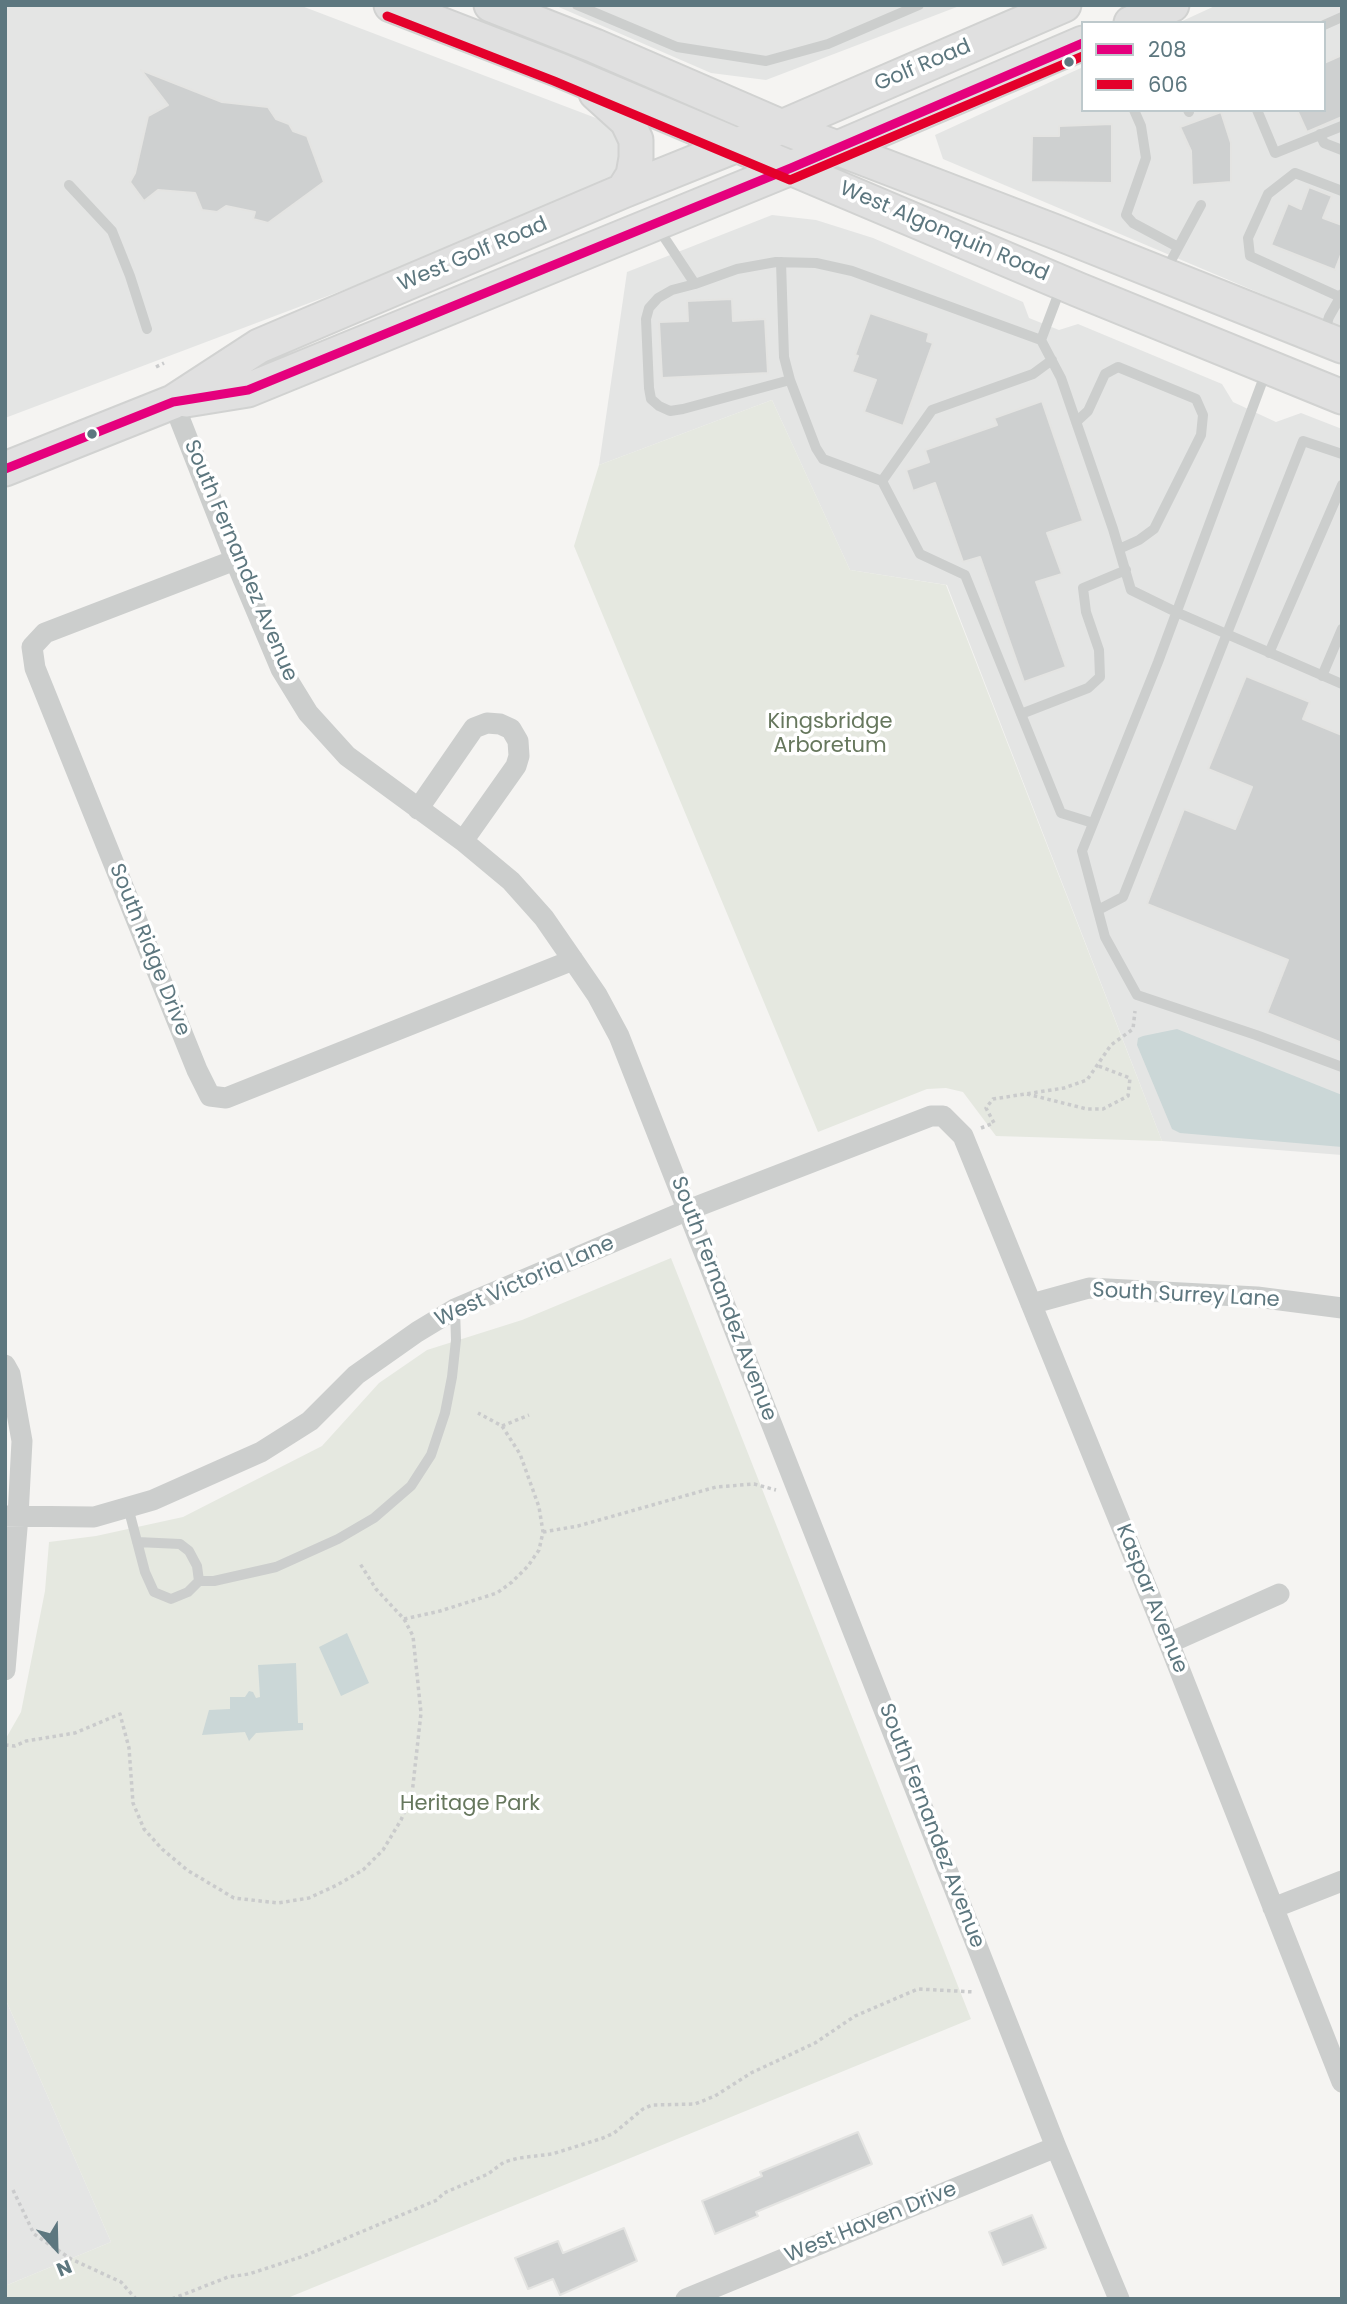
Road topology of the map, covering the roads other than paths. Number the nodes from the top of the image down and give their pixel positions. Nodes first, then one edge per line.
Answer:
1 (391, 5) edge
2 (491, 5) edge
3 (578, 5) edge
4 (919, 5) edge
5 (1053, 8) edge
6 (1178, 8) edge
7 (1137, 21) edge
8 (1081, 44) edge
9 (582, 79) junction
10 (1135, 112) edge
11 (1258, 112) edge
12 (1342, 126) edge
13 (782, 127) junction
14 (1320, 134) junction
15 (736, 145) junction
16 (837, 148) junction
17 (1342, 150) edge
18 (791, 168) junction
19 (69, 185) dead end
20 (623, 191) junction
21 (1342, 191) edge
22 (1201, 205) dead end
23 (654, 223) junction
24 (781, 262) junction
25 (1170, 262) junction
26 (1063, 281) junction
27 (695, 284) junction
28 (1341, 295) edge
29 (147, 329) dead end
30 (1041, 340) junction
31 (1332, 342) edge
32 (1052, 360) junction
33 (1268, 367) junction
34 (790, 380) junction
35 (1342, 397) edge
36 (173, 402) junction
37 (1076, 422) junction
38 (1342, 454) edge
39 (5, 470) edge
40 (882, 481) junction
41 (1342, 485) edge
42 (1119, 549) junction
43 (235, 560) junction
44 (1126, 570) junction
45 (1176, 612) junction
46 (1342, 629) edge
47 (1226, 634) junction
48 (1269, 653) junction
49 (1322, 676) junction
50 (1342, 684) edge
51 (1021, 714) junction
52 (418, 809) junction
53 (1093, 823) junction
54 (463, 841) junction
55 (1098, 910) junction
56 (573, 960) junction
57 (1342, 1067) edge
58 (956, 1129) joint
59 (688, 1210) junction
60 (1031, 1304) junction
61 (1342, 1308) edge
62 (455, 1310) junction
63 (5, 1365) edge
64 (128, 1507) junction
65 (12, 1516) edge
66 (137, 1542) junction
67 (199, 1581) junction
68 (1279, 1594) dead end
69 (1169, 1643) junction
70 (5, 1670) edge
71 (1342, 1881) edge
72 (1273, 1908) junction
73 (1342, 2082) edge
74 (1056, 2147) junction
75 (686, 2299) edge
76 (1119, 2299) edge

1 - 9 main road, West Algonquin Road
2 - 13 main road, West Algonquin Road
3 - 4 lane
5 - 13 main road, Golf Road
6 - 7 main road
8 - 16 main road, Golf Road
9 - 15 main road, West Algonquin Road
9 - 20 main road
10 - 25 lane
11 - 14 lane
12 - 14 lane
13 - 15 main road, West Golf Road
13 - 16 main road, West Algonquin Road
14 - 17 lane
15 - 18 main road, West Algonquin Road
15 - 20 main road, West Golf Road
16 - 18 main road, Golf Road
16 - 25 main road, West Algonquin Road
18 - 23 main road, West Golf Road
18 - 26 main road, West Algonquin Road
19 - 29 lane
20 - 36 main road, West Golf Road
21 - 28 lane
22 - 25 lane
23 - 27 lane
23 - 36 main road, West Golf Road
24 - 27 lane
24 - 30 lane
24 - 34 lane
25 - 31 main road, West Algonquin Road
26 - 30 lane
26 - 33 main road, West Algonquin Road
27 - 34 lane
28 - 31 lane
30 - 32 lane
32 - 37 lane
32 - 40 lane
33 - 35 main road, West Algonquin Road
33 - 45 lane
34 - 40 lane
36 - 39 main road, West Golf Road
36 - 43 street, South Fernandez Avenue
37 - 42 lane
37 - 42 lane
38 - 47 lane
40 - 51 lane
41 - 48 lane
42 - 44 lane
43 - 52 street, South Fernandez Avenue
43 - 56 street, South Ridge Drive
44 - 45 lane
44 - 51 lane
45 - 47 lane
45 - 53 lane
46 - 49 lane
47 - 48 lane
47 - 55 lane
48 - 49 lane
49 - 50 lane
51 - 53 lane
52 - 54 street, South Fernandez Avenue
52 - 54 street
53 - 55 lane
54 - 56 street, South Fernandez Avenue
55 - 57 lane
56 - 59 street, South Fernandez Avenue
58 - 59 street, West Victoria Lane
58 - 60 street, Kaspar Avenue
59 - 62 street, West Victoria Lane
59 - 74 street, South Fernandez Avenue
60 - 61 street, South Surrey Lane
60 - 69 street, Kaspar Avenue
62 - 64 street, West Victoria Lane
62 - 67 lane
63 - 65 street
64 - 65 street, West Victoria Lane
64 - 66 lane
65 - 70 street
66 - 67 lane
66 - 67 lane
68 - 69 street
69 - 72 street, Kaspar Avenue
71 - 72 street
72 - 73 street, Kaspar Avenue
74 - 75 street, West Haven Drive
74 - 76 street, South Fernandez Avenue

